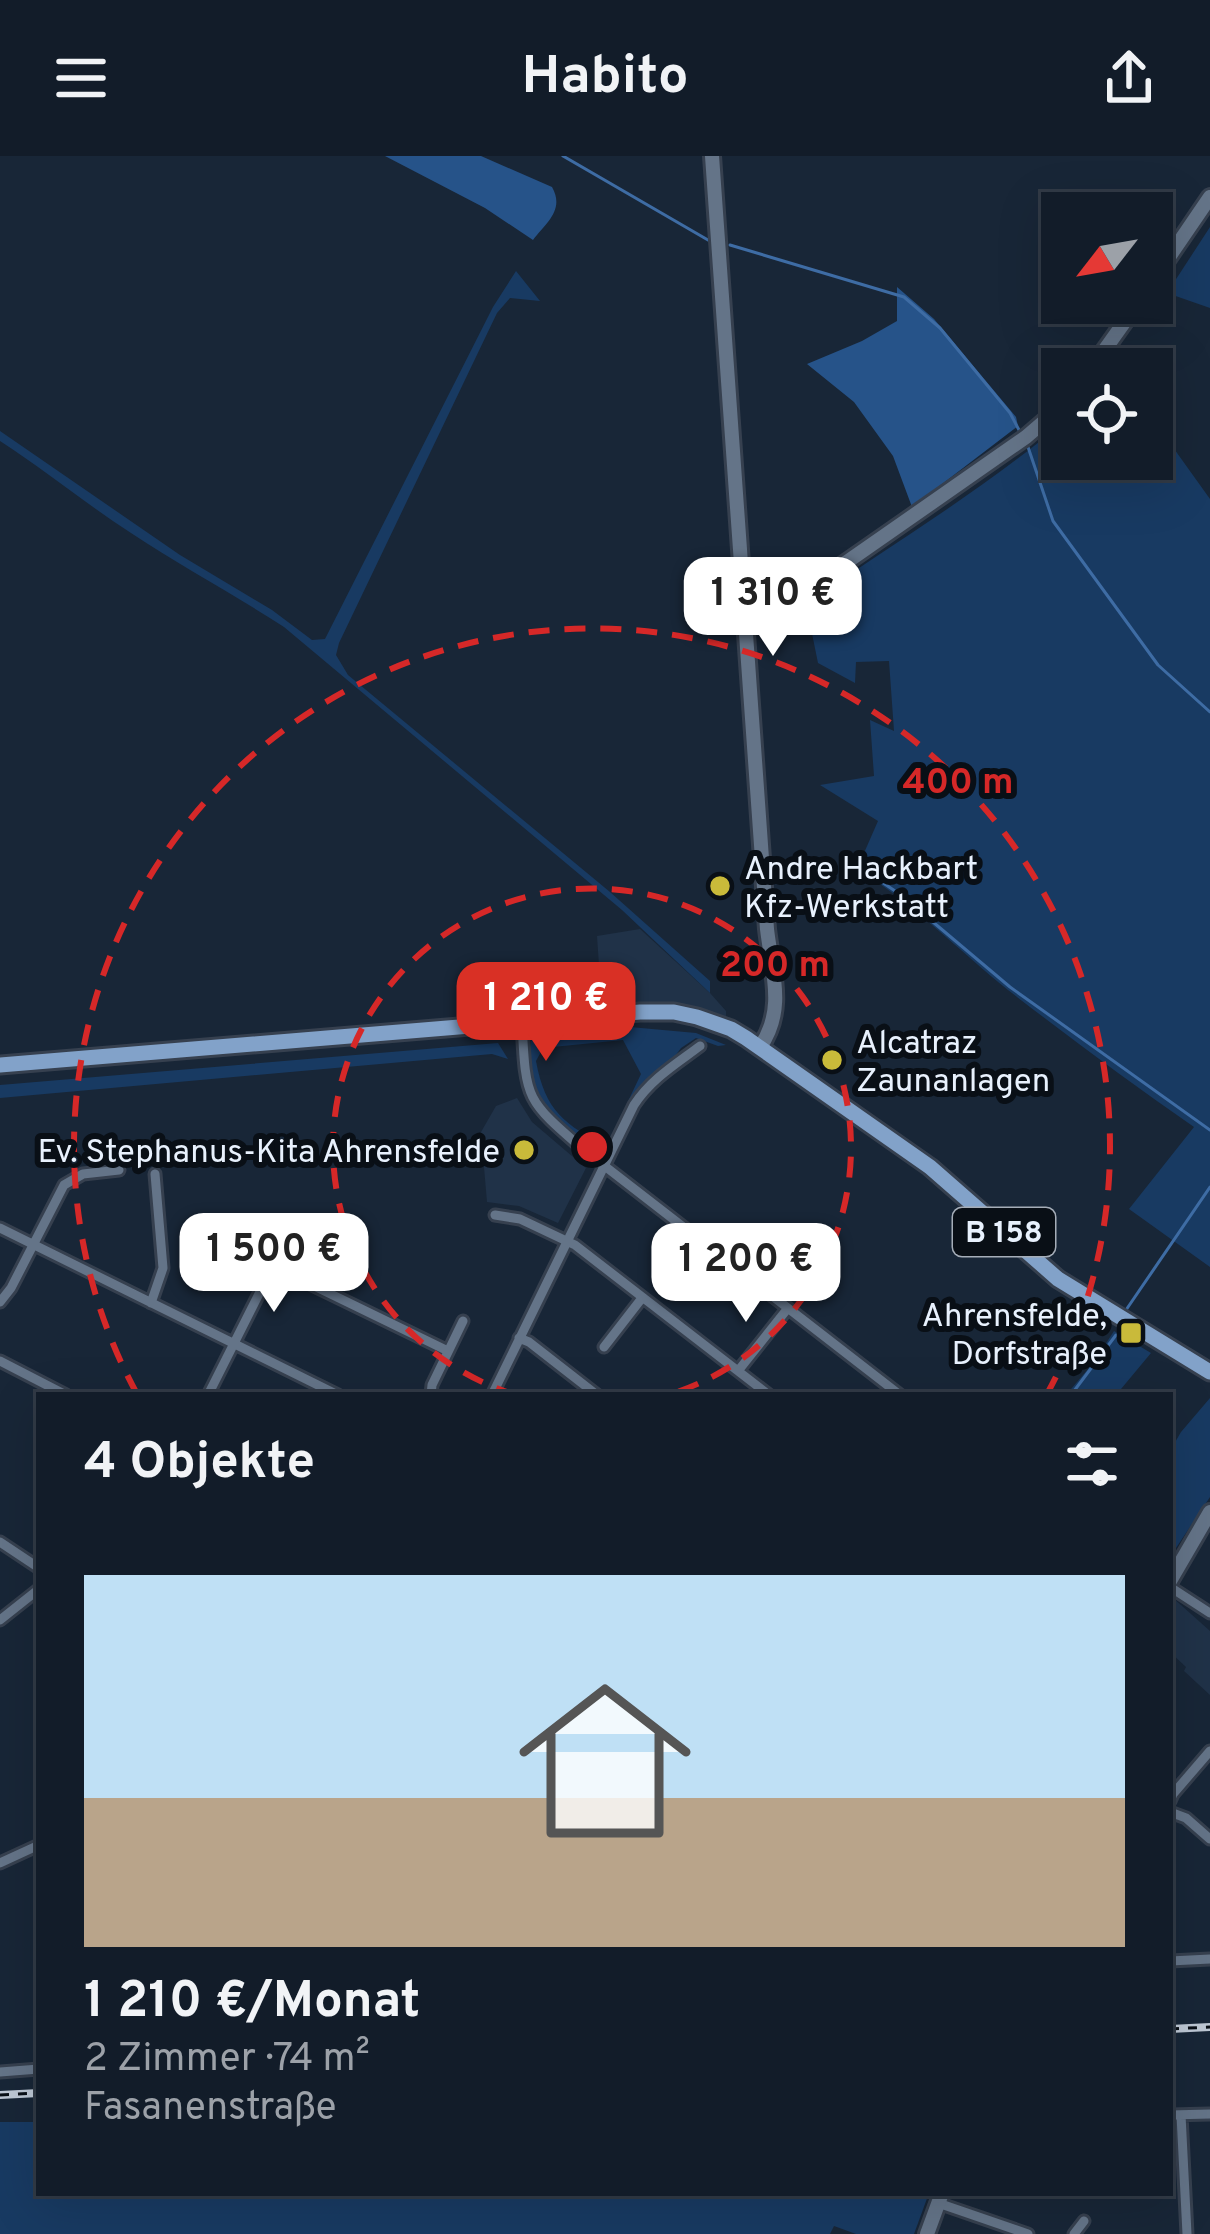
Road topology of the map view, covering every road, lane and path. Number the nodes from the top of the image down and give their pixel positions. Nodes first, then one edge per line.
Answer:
1 (712, 156) edge
2 (1210, 197) edge
3 (1173, 251) edge
4 (1041, 424) edge
5 (746, 623) junction
6 (522, 1023) junction
7 (700, 1046) dead end
8 (760, 1047) junction
9 (0, 1065) edge
10 (604, 1165) junction
11 (118, 1170) dead end
12 (155, 1174) dead end
13 (495, 1215) dead end
14 (0, 1228) edge
15 (566, 1240) junction
16 (33, 1244) junction
17 (642, 1298) junction
18 (0, 1302) edge
19 (152, 1303) junction
20 (788, 1308) junction
21 (463, 1321) dead end
22 (519, 1338) junction
23 (235, 1344) junction
24 (604, 1347) dead end
25 (448, 1352) junction
26 (0, 1361) edge
27 (738, 1371) junction
28 (1210, 1372) edge
29 (61, 1392) edge
30 (210, 1392) edge
31 (332, 1392) edge
32 (431, 1392) edge
33 (493, 1392) edge
34 (593, 1392) edge
35 (765, 1392) edge
36 (896, 1392) edge
37 (1210, 1512) edge
38 (0, 1542) edge
39 (36, 1566) edge
40 (1173, 1579) edge
41 (1173, 1586) edge
42 (36, 1591) edge
43 (1210, 1613) edge
44 (0, 1620) edge
45 (1210, 1751) edge
46 (1173, 1794) edge
47 (1173, 1814) edge
48 (1210, 1839) edge
49 (36, 1846) edge
50 (0, 1863) edge
51 (1210, 1959) edge
52 (1173, 1961) edge
53 (36, 2069) edge
54 (0, 2072) edge
55 (1210, 2114) edge
56 (1176, 2115) edge
57 (940, 2198) edge
58 (1084, 2221) dead end
59 (927, 2234) edge
60 (1028, 2234) edge
61 (1074, 2234) edge
62 (1186, 2234) edge

1 - 5 main road
2 - 3 main road
4 - 5 main road
5 - 8 main road
6 - 8 main road, B 158
6 - 9 main road, B 158
6 - 10 street
7 - 10 street
8 - 28 main road, B 158
10 - 15 street
10 - 20 street
11 - 16 street
12 - 19 street
13 - 15 street
14 - 16 street
15 - 17 street
15 - 22 street
16 - 18 street
16 - 19 street
17 - 24 street
17 - 27 street
19 - 23 street
20 - 27 street
20 - 36 street
21 - 25 street
22 - 33 street
22 - 34 street
23 - 25 street
23 - 30 street
23 - 31 street
25 - 32 street
26 - 29 street
27 - 35 street
37 - 40 main road
38 - 39 street
41 - 43 street
42 - 44 street
45 - 46 street
47 - 48 street
49 - 50 street
51 - 52 street
53 - 54 street
55 - 56 street
56 - 62 street
57 - 59 main road
57 - 60 street
58 - 61 street

